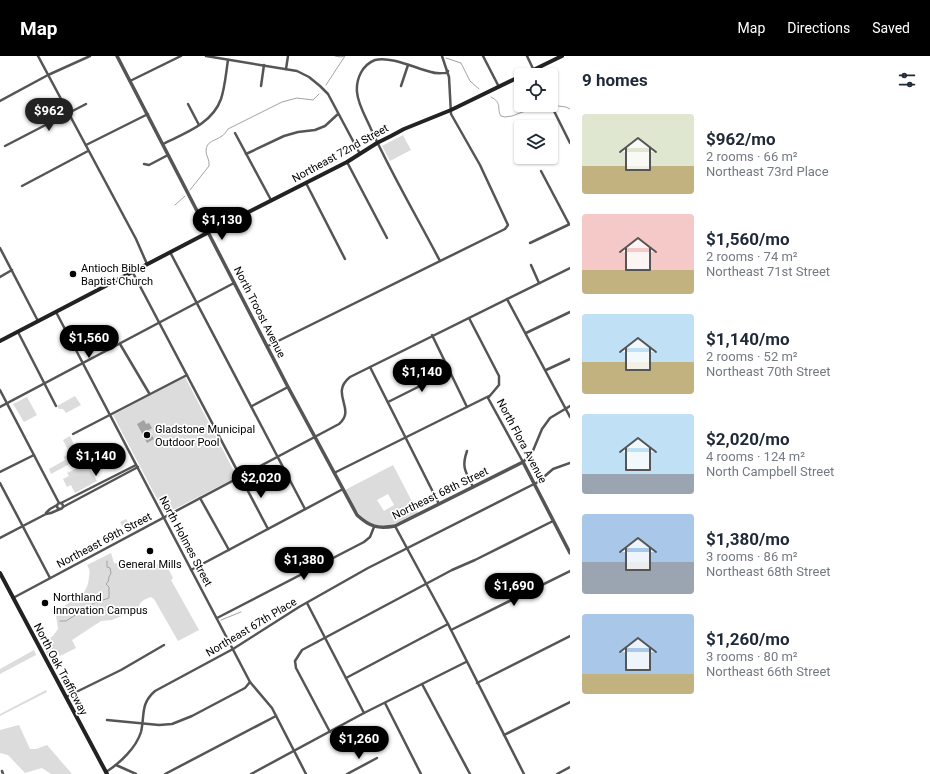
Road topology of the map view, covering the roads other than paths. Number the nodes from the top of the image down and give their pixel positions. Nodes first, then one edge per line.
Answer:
1 (38, 56) edge
2 (90, 56) edge
3 (117, 56) edge
4 (181, 56) edge
5 (206, 56) edge
6 (288, 56) edge
7 (442, 56) edge
8 (483, 56) edge
9 (527, 56) edge
10 (562, 56) edge
11 (228, 60) junction
12 (264, 65) junction
13 (408, 65) junction
14 (532, 68) edge
15 (537, 68) edge
16 (286, 69) junction
17 (448, 71) junction
18 (48, 75) junction
19 (514, 80) edge
20 (130, 81) junction
21 (261, 86) dead end
22 (401, 86) dead end
23 (499, 87) junction
24 (0, 101) edge
25 (86, 104) dead end
26 (188, 104) dead end
27 (451, 110) junction
28 (554, 112) edge
29 (68, 113) junction
30 (148, 114) junction
31 (338, 114) junction
32 (199, 125) junction
33 (235, 133) dead end
34 (377, 142) junction
35 (570, 143) edge
36 (164, 144) junction
37 (86, 145) junction
38 (5, 146) dead end
39 (88, 151) junction
40 (169, 154) junction
41 (246, 154) junction
42 (360, 154) junction
43 (347, 162) junction
44 (144, 164) dead end
45 (541, 171) dead end
46 (306, 182) junction
47 (22, 186) dead end
48 (271, 200) junction
49 (569, 224) edge
50 (209, 232) junction
51 (387, 238) dead end
52 (530, 243) dead end
53 (0, 248) edge
54 (170, 252) junction
55 (345, 259) dead end
56 (440, 261) junction
57 (148, 264) junction
58 (531, 265) dead end
59 (570, 268) edge
60 (12, 270) junction
61 (132, 271) junction
62 (0, 276) edge
63 (540, 282) junction
64 (234, 283) junction
65 (507, 299) junction
66 (197, 303) junction
67 (56, 312) junction
68 (570, 312) edge
69 (469, 318) junction
70 (38, 321) junction
71 (160, 323) junction
72 (18, 332) junction
73 (526, 334) junction
74 (432, 336) junction
75 (0, 341) edge
76 (120, 344) junction
77 (268, 346) junction
78 (570, 359) edge
79 (83, 363) junction
80 (370, 367) junction
81 (546, 370) junction
82 (450, 371) junction
83 (186, 375) junction
84 (45, 384) junction
85 (288, 387) junction
86 (0, 390) edge
87 (149, 393) junction
88 (489, 396) junction
89 (388, 402) junction
90 (7, 404) junction
91 (56, 406) dead end
92 (252, 406) junction
93 (467, 406) junction
94 (570, 406) edge
95 (0, 407) edge
96 (566, 408) junction
97 (110, 414) junction
98 (570, 417) edge
99 (73, 434) dead end
100 (315, 437) junction
101 (406, 437) junction
102 (467, 451) dead end
103 (34, 454) junction
104 (278, 457) junction
105 (523, 462) junction
106 (570, 463) edge
107 (137, 466) junction
108 (0, 472) edge
109 (334, 473) junction
110 (240, 477) junction
111 (0, 483) edge
112 (534, 484) junction
113 (473, 487) junction
114 (343, 489) junction
115 (200, 498) junction
116 (59, 504) junction
117 (439, 504) junction
118 (62, 508) junction
119 (305, 509) junction
120 (46, 514) junction
121 (164, 517) junction
122 (553, 521) junction
123 (23, 526) junction
124 (395, 526) junction
125 (374, 527) junction
126 (268, 529) junction
127 (0, 538) edge
128 (408, 548) junction
129 (229, 550) junction
130 (570, 553) edge
131 (191, 570) junction
132 (570, 571) edge
133 (0, 573) edge
134 (50, 578) junction
135 (426, 584) junction
136 (13, 598) junction
137 (307, 602) junction
138 (217, 618) junction
139 (448, 624) junction
140 (451, 630) junction
141 (570, 636) edge
142 (325, 637) junction
143 (164, 645) dead end
144 (233, 649) junction
145 (466, 662) junction
146 (346, 678) junction
147 (250, 682) junction
148 (477, 683) junction
149 (422, 684) junction
150 (66, 698) junction
151 (570, 702) edge
152 (384, 703) junction
153 (364, 714) junction
154 (276, 716) junction
155 (107, 720) dead end
156 (142, 723) junction
157 (330, 732) junction
158 (504, 735) junction
159 (294, 751) junction
160 (377, 758) dead end
161 (116, 766) junction
162 (570, 767) edge
163 (106, 773) edge
164 (136, 774) edge
165 (166, 774) edge
166 (251, 774) edge
167 (306, 774) edge
168 (347, 774) edge
169 (421, 774) edge
170 (470, 774) edge
171 (524, 774) edge
172 (557, 774) edge

1 - 18 street
2 - 18 street
3 - 20 street, North Troost Avenue
4 - 20 street
5 - 11 street
6 - 16 street
7 - 17 street
8 - 23 street
9 - 14 street
10 - 15 main road, Northeast 72nd Street
11 - 12 street
11 - 32 street
12 - 16 street
12 - 21 street
13 - 17 street
13 - 22 street
13 - 34 street
16 - 31 street
17 - 27 street
18 - 24 street
18 - 29 street
19 - 23 main road, Northeast 72nd Street
20 - 30 street, North Troost Avenue
23 - 27 main road, Northeast 72nd Street
25 - 29 street
26 - 32 street
27 - 34 main road, Northeast 72nd Street
27 - 56 street
28 - 35 street
29 - 37 street
29 - 38 street
30 - 36 street, North Troost Avenue
30 - 37 street
31 - 41 street
31 - 42 street
32 - 36 street
33 - 41 street
34 - 42 main road, Northeast 72nd Street
34 - 56 street
36 - 40 street, North Troost Avenue
37 - 39 street
39 - 47 street
39 - 57 street
40 - 44 street
40 - 50 street, North Troost Avenue
41 - 48 street
42 - 43 main road, Northeast 72nd Street
43 - 46 main road, Northeast 72nd Street
43 - 51 street
45 - 49 street
46 - 48 main road, Northeast 72nd Street
46 - 55 street
48 - 50 main road, Northeast 72nd Street
49 - 52 street
50 - 54 main road, Northeast 72nd Street
50 - 64 street, North Troost Avenue
53 - 60 street
54 - 57 main road, Northeast 72nd Street
54 - 66 street
56 - 77 street
57 - 61 main road, Northeast 72nd Street
58 - 63 street
59 - 63 street
60 - 62 street
60 - 70 street
61 - 67 main road, Northeast 72nd Street
61 - 71 street
63 - 65 street
64 - 66 street
64 - 77 street, North Troost Avenue
65 - 69 street
65 - 73 street
66 - 71 street
66 - 92 street
67 - 70 main road, Northeast 72nd Street
67 - 79 street, North Holmes Street
68 - 73 street
69 - 74 street
69 - 88 street, North Flora Avenue
70 - 72 main road, Northeast 72nd Street
71 - 76 street
71 - 83 street
72 - 75 main road, Northeast 72nd Street
72 - 84 street
73 - 81 street
74 - 80 street
74 - 82 street
76 - 79 street
76 - 87 street
77 - 85 street, North Troost Avenue
78 - 81 street
79 - 84 street
79 - 97 street, North Holmes Street
80 - 89 street
80 - 100 street, Northeast 69th Street
81 - 96 street
82 - 89 street
82 - 93 street
83 - 87 street
83 - 110 street
84 - 90 street
84 - 91 street
85 - 92 street
85 - 100 street, North Troost Avenue
86 - 90 street
87 - 97 street
88 - 93 street
88 - 105 street, North Flora Avenue
89 - 101 street
90 - 95 street
90 - 103 street
92 - 104 street
93 - 101 street
94 - 96 street, Northeast 68th Street
96 - 98 street
96 - 105 street, Northeast 68th Street
97 - 99 street
97 - 107 street, North Holmes Street
100 - 104 street, Northeast 69th Street
100 - 109 street, North Troost Avenue
101 - 109 street
101 - 117 street
102 - 113 street
103 - 108 street
103 - 116 street
104 - 110 street, Northeast 69th Street
104 - 119 street
105 - 112 street, North Flora Avenue
105 - 113 street, Northeast 68th Street
106 - 112 street, Northeast 67th Place
107 - 116 street
107 - 118 street
107 - 121 street, North Holmes Street
109 - 114 street, North Troost Avenue
110 - 115 street, Northeast 69th Street
110 - 126 street
111 - 123 street
112 - 122 street, North Flora Avenue
112 - 128 street, Northeast 67th Place
113 - 117 street, Northeast 68th Street
114 - 119 street
114 - 125 street, North Troost Avenue
115 - 121 street, Northeast 69th Street
115 - 129 street
116 - 118 street
116 - 118 street
116 - 120 street
117 - 124 street, Northeast 68th Street
118 - 120 street
119 - 126 street
120 - 123 street
121 - 131 street, North Holmes Street
121 - 134 street, Northeast 69th Street
122 - 130 street, North Flora Avenue
122 - 135 street
123 - 127 street
123 - 134 street
124 - 125 street, Northeast 68th Street
124 - 128 street
125 - 138 street
126 - 129 street
128 - 135 street
128 - 137 street, Northeast 67th Place
129 - 131 street
131 - 138 street, North Holmes Street
132 - 140 street
133 - 136 main road, North Oak Trafficway
134 - 136 street, Northeast 69th Street
135 - 139 street
135 - 142 street
136 - 150 main road, North Oak Trafficway
137 - 142 street
137 - 144 street, Northeast 67th Place
138 - 144 street, North Holmes Street
139 - 140 street
139 - 146 street
140 - 145 street
141 - 148 street
142 - 146 street
142 - 157 street
143 - 150 street
144 - 147 street, North Holmes Street
144 - 156 street, Northeast 67th Place
145 - 148 street
145 - 149 street
146 - 153 street
147 - 154 street, North Holmes Street
147 - 156 street
148 - 158 street
149 - 152 street
149 - 170 street
150 - 163 main road, North Oak Trafficway
151 - 158 street
152 - 153 street
152 - 169 street
153 - 157 street
154 - 159 street, North Holmes Street
154 - 165 street
155 - 156 street
156 - 161 street, Northeast 67th Place
157 - 159 street
158 - 171 street
159 - 166 street
159 - 167 street, North Holmes Street
160 - 168 street
161 - 163 street, Northeast 67th Place
161 - 164 street
162 - 172 street

